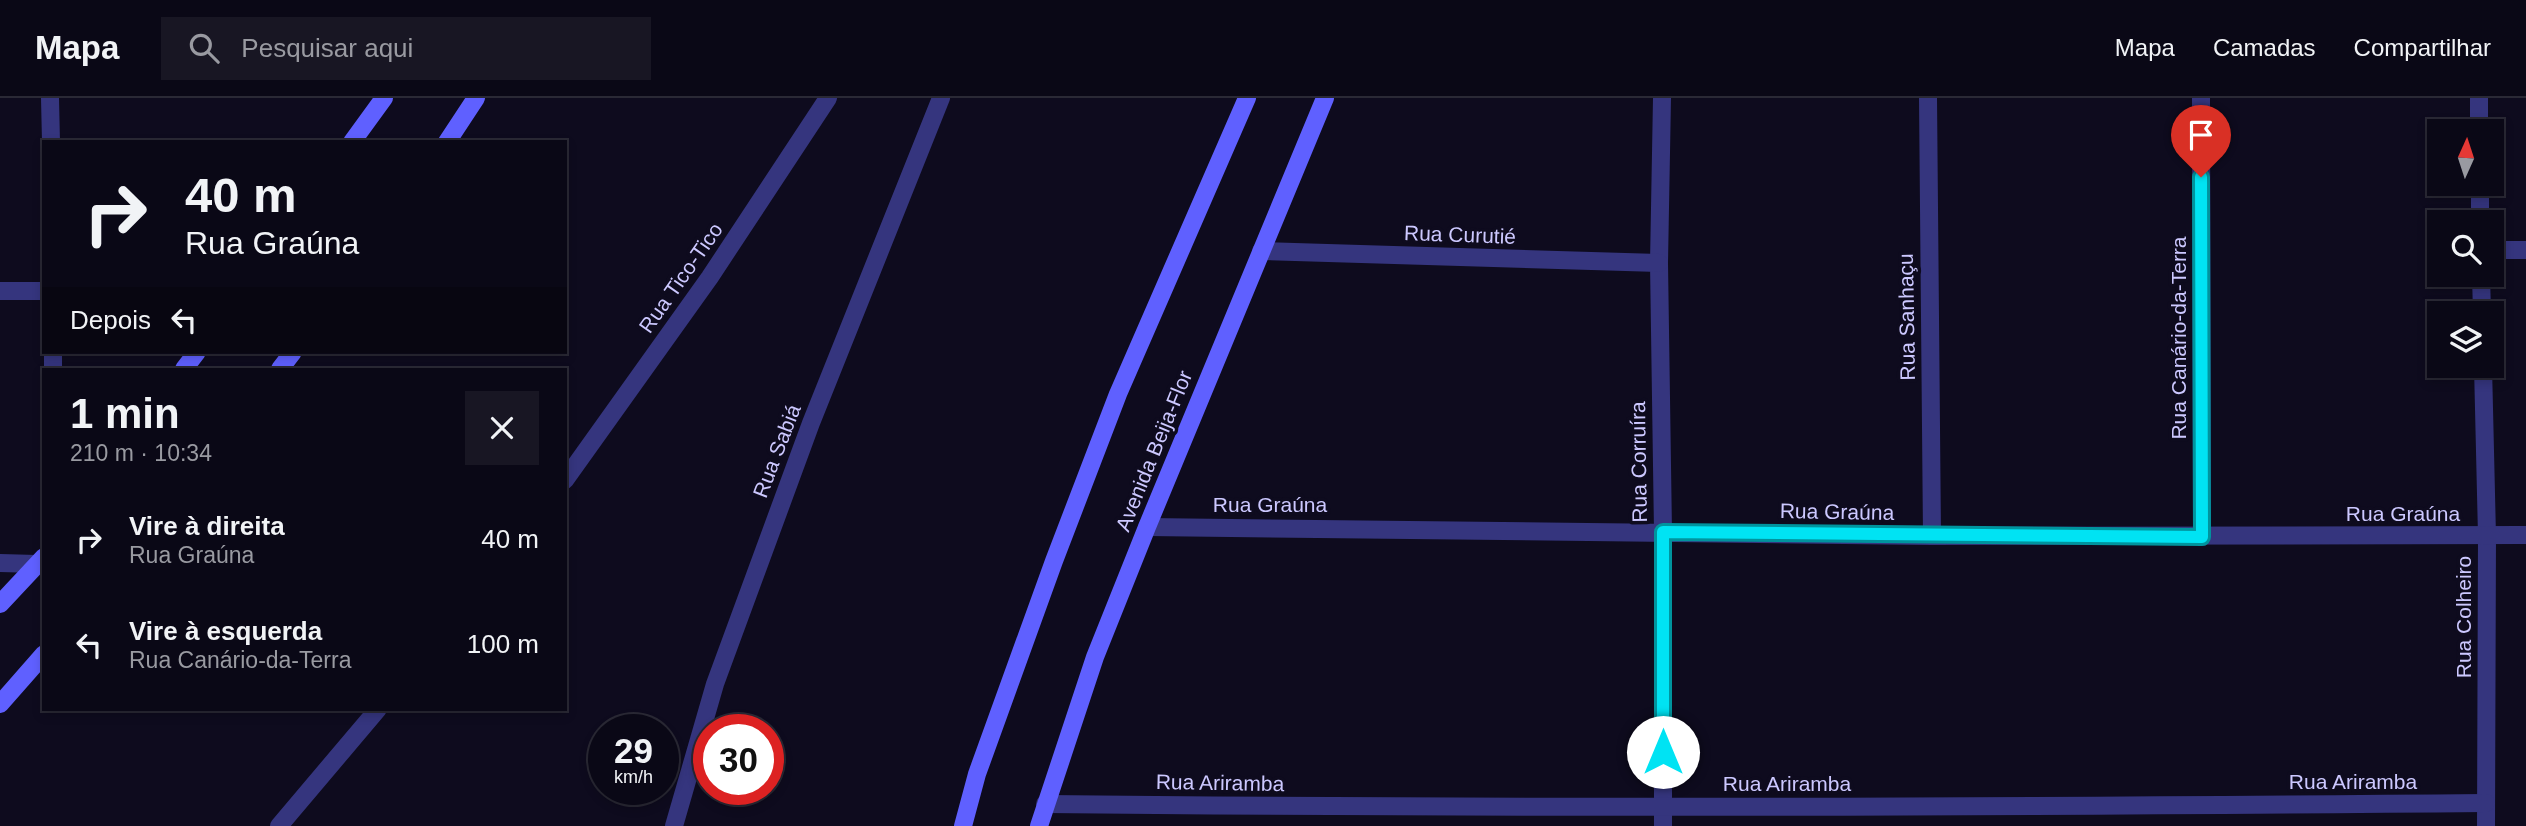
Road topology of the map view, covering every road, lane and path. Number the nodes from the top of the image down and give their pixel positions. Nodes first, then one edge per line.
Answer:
1 (50, 98) edge
2 (384, 98) edge
3 (476, 98) edge
4 (828, 98) edge
5 (942, 98) edge
6 (1247, 98) edge
7 (1325, 98) edge
8 (1662, 98) edge
9 (1928, 98) edge
10 (2201, 98) edge
11 (2479, 98) edge
12 (2479, 119) edge
13 (51, 140) edge
14 (353, 140) edge
15 (448, 140) edge
16 (2504, 250) edge
17 (2526, 250) edge
18 (1261, 251) junction
19 (1658, 263) junction
20 (0, 291) edge
21 (42, 291) edge
22 (195, 354) edge
23 (291, 354) edge
24 (185, 368) edge
25 (281, 368) edge
26 (2483, 378) edge
27 (567, 477) edge
28 (1147, 527) junction
29 (1663, 532) junction
30 (2526, 535) edge
31 (1932, 536) junction
32 (2487, 536) junction
33 (2202, 537) junction
34 (41, 560) edge
35 (0, 563) edge
36 (0, 604) edge
37 (42, 656) edge
38 (0, 704) edge
39 (376, 711) edge
40 (2486, 803) junction
41 (1045, 804) junction
42 (1663, 807) junction
43 (279, 826) edge
44 (674, 826) edge
45 (963, 826) edge
46 (1039, 826) edge
47 (1664, 826) edge
48 (2486, 826) edge

1 - 13 street
2 - 14 street
3 - 15 street
4 - 27 street, Rua Tico-Tico
5 - 44 street, Rua Sabiá
6 - 45 street
7 - 18 street, Avenida Beija-Flor
8 - 19 street, Rua Corruíra
9 - 31 street, Rua Sanhaçu
10 - 33 street, Rua Canário-da-Terra
11 - 12 street
16 - 17 street
18 - 19 street, Rua Curutié
18 - 28 street, Avenida Beija-Flor
19 - 29 street, Rua Corruíra
20 - 21 street
22 - 24 street
23 - 25 street
26 - 32 street, Rua Colheiro
28 - 29 street, Rua Graúna
28 - 41 street, Avenida Beija-Flor
29 - 31 street, Rua Graúna
29 - 42 street, Rua Corruíra
30 - 32 street, Rua Graúna
31 - 33 street, Rua Graúna
32 - 33 street, Rua Graúna
32 - 40 street, Rua Colheiro
34 - 35 street
34 - 36 street
37 - 38 street
39 - 43 street
40 - 42 street, Rua Ariramba
40 - 48 street, Rua Colheiro
41 - 42 street, Rua Ariramba
41 - 46 street, Avenida Beija-Flor
42 - 47 street, Rua Corruíra

